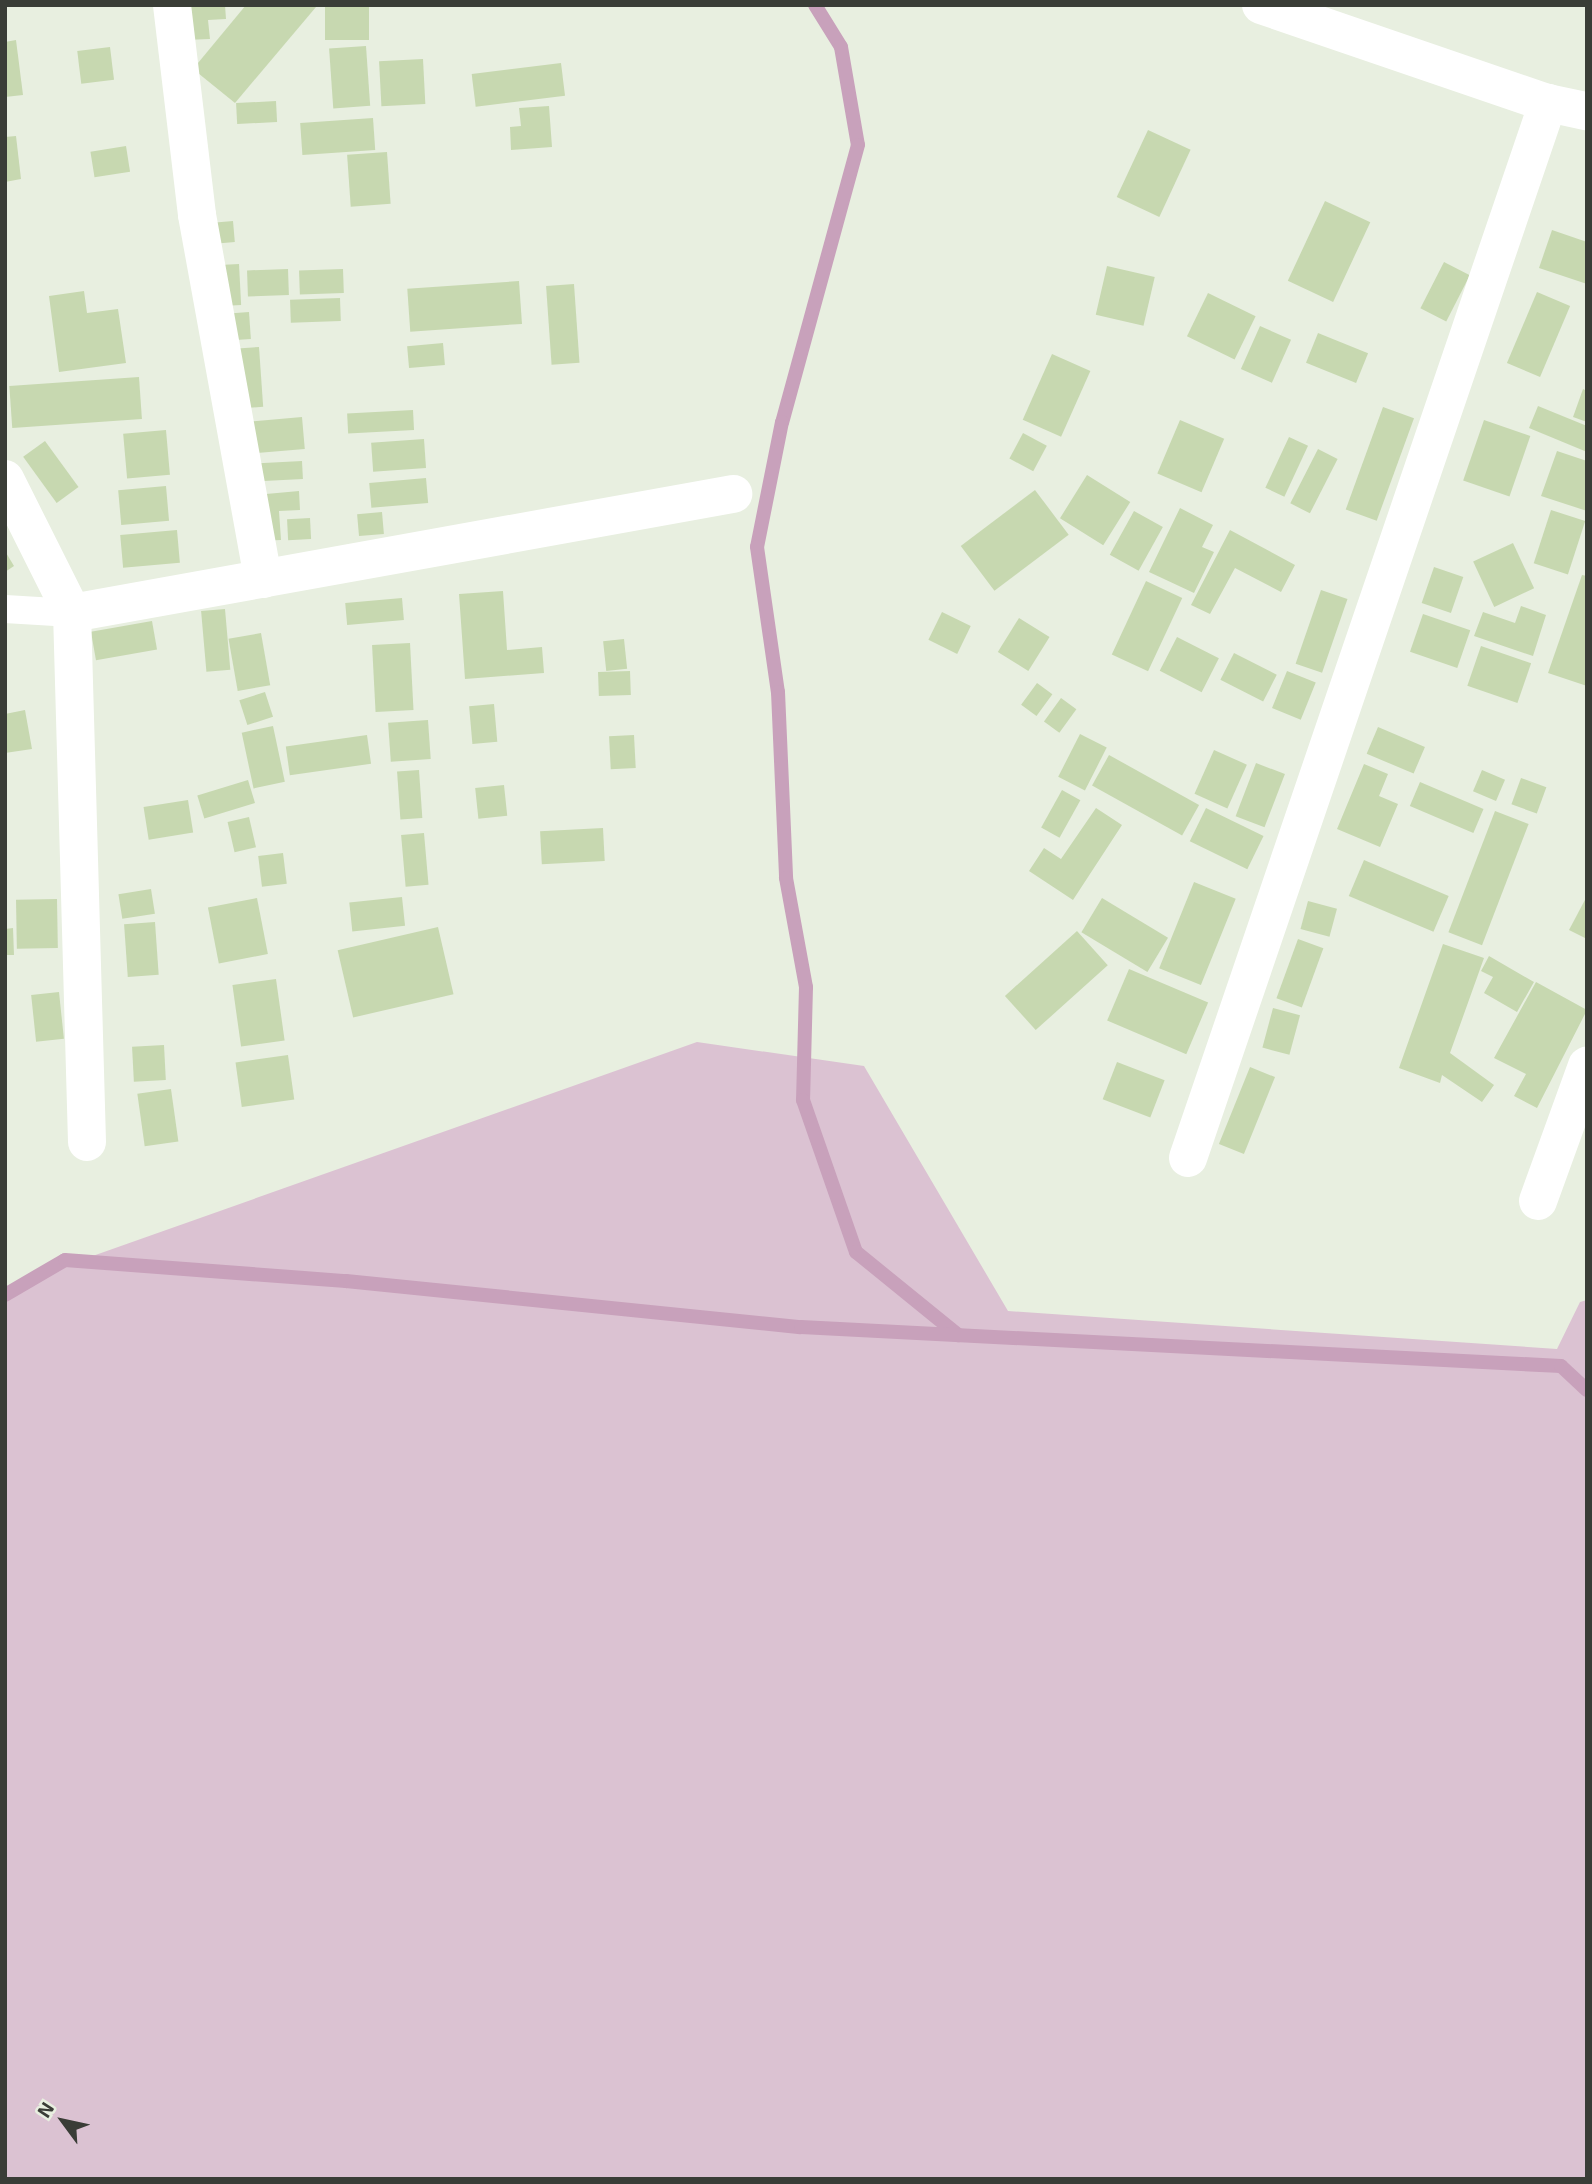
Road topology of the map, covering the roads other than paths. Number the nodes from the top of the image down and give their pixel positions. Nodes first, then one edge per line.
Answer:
1 (172, 5) edge
2 (1261, 5) edge
3 (1548, 103) junction
4 (1587, 111) edge
5 (5, 479) edge
6 (733, 494) dead end
7 (263, 579) junction
8 (5, 609) edge
9 (72, 613) junction
10 (1587, 1066) edge
11 (87, 1142) dead end
12 (1188, 1158) dead end
13 (1538, 1201) dead end

1 - 7 street
2 - 3 street
3 - 4 street
3 - 12 street
5 - 9 street
6 - 7 street
7 - 9 street
8 - 9 lane
9 - 11 street
10 - 13 street

